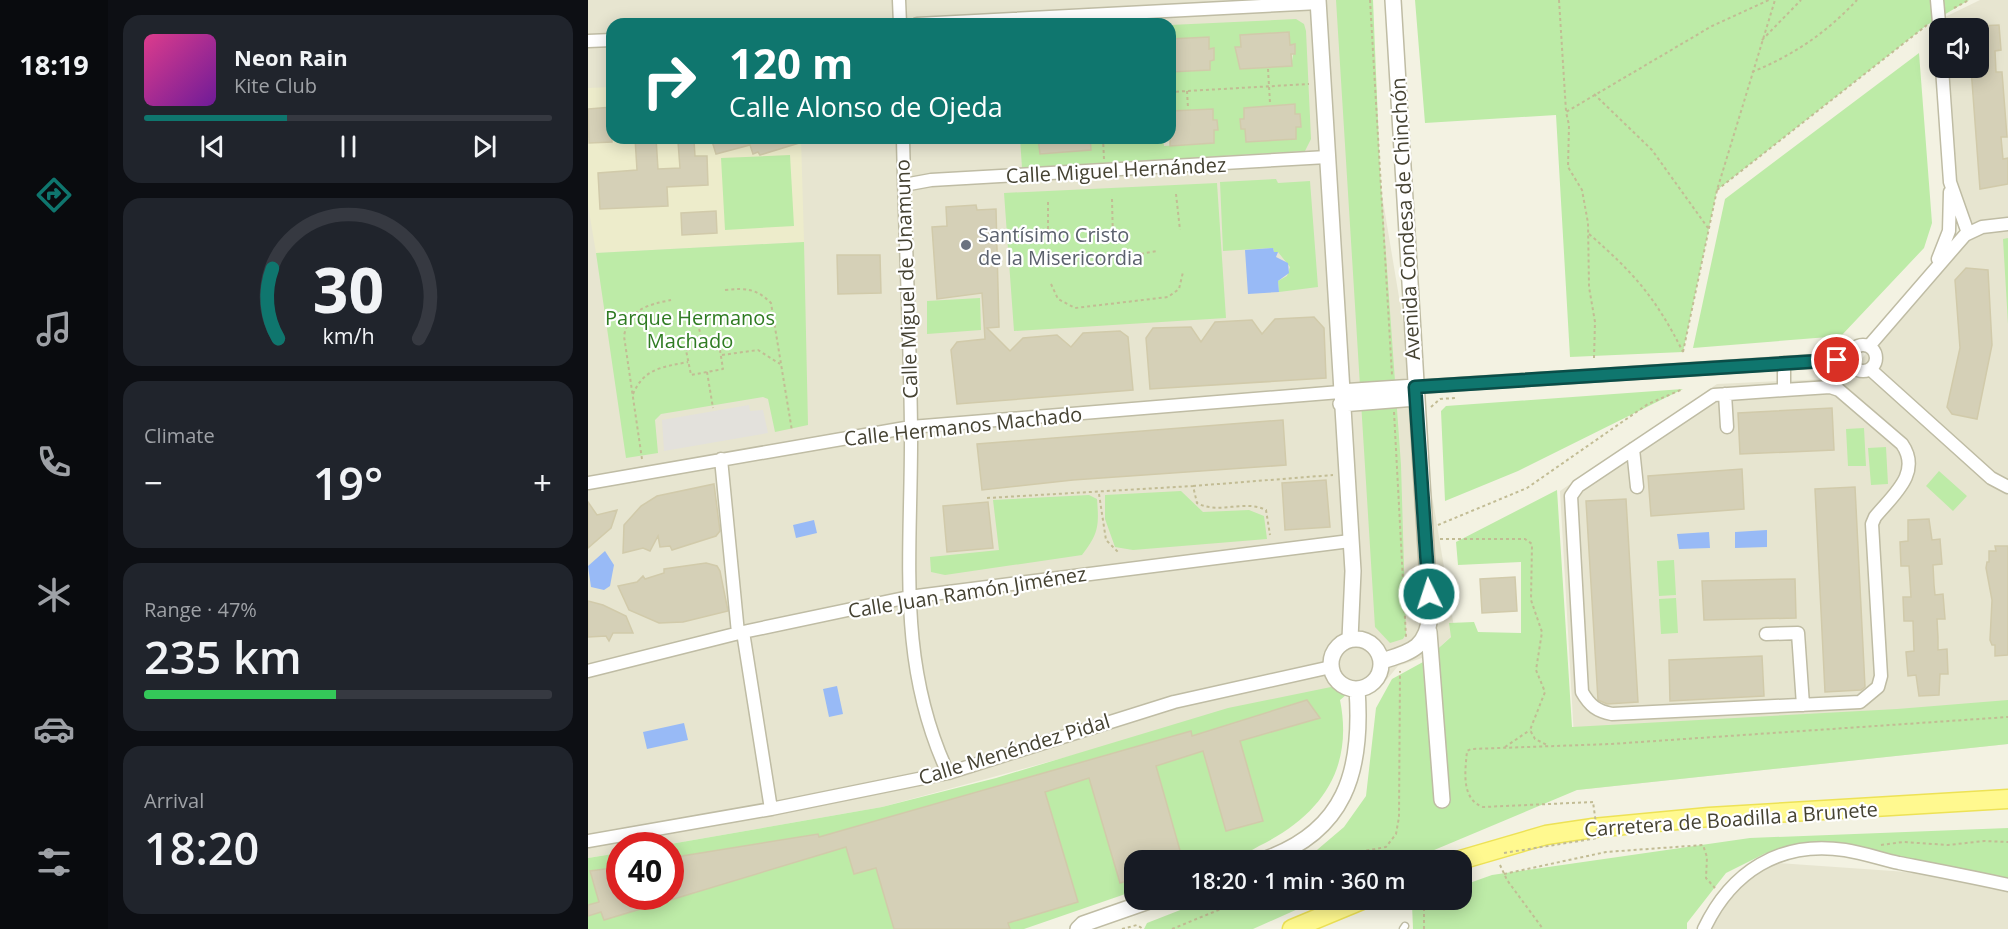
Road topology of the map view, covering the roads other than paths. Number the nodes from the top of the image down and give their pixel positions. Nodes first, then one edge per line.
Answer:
1 (899, 0) edge
2 (1393, 0) edge
3 (1937, 0) edge
4 (1318, 2) edge
5 (900, 18) edge
6 (1026, 18) edge
7 (1939, 18) edge
8 (606, 40) edge
9 (588, 41) edge
10 (1943, 78) edge
11 (903, 144) edge
12 (1328, 157) junction
13 (1950, 182) junction
14 (904, 185) junction
15 (1958, 203) junction
16 (1951, 215) junction
17 (2005, 224) edge
18 (1966, 234) junction
19 (1935, 268) junction
20 (1869, 346) junction
21 (1850, 359) junction
22 (1784, 363) junction
23 (1871, 370) junction
24 (1785, 390) junction
25 (1416, 393) junction
26 (1725, 394) junction
27 (1341, 398) junction
28 (911, 427) junction
29 (1727, 427) dead end
30 (1633, 449) junction
31 (721, 459) junction
32 (588, 483) edge
33 (1637, 487) dead end
34 (2008, 487) edge
35 (1350, 541) junction
36 (909, 597) junction
37 (741, 632) junction
38 (1429, 632) junction
39 (1767, 634) dead end
40 (1350, 639) junction
41 (1382, 661) junction
42 (1331, 667) junction
43 (588, 671) edge
44 (1357, 689) junction
45 (1803, 705) junction
46 (948, 773) junction
47 (2008, 799) edge
48 (1442, 800) dead end
49 (771, 809) junction
50 (588, 841) edge
51 (1284, 850) edge
52 (1472, 857) edge
53 (2008, 885) edge
54 (1126, 910) edge
55 (1338, 910) edge
56 (1349, 910) edge
57 (1110, 916) junction
58 (1078, 929) edge
59 (1099, 929) edge
60 (1292, 929) edge
61 (1313, 929) edge
62 (1704, 929) edge

1 - 5 street
2 - 25 street, Avenida Condesa de Chinchón
3 - 7 street
4 - 6 street
4 - 12 street
8 - 9 street
10 - 13 street
11 - 14 street, Calle Miguel de Unamuno
12 - 14 street, Calle Miguel Hernández
12 - 27 street
13 - 15 street
13 - 16 street
14 - 28 street, Calle Miguel de Unamuno
15 - 17 street
15 - 18 street
16 - 18 street
16 - 19 street
17 - 18 street
18 - 19 street
19 - 20 street
20 - 21 street
20 - 23 street
21 - 22 street
21 - 23 street
22 - 24 street
22 - 25 street
23 - 34 street
24 - 26 street
24 - 45 street
25 - 27 street
25 - 27 street
25 - 38 street, Avenida Condesa de Chinchón
26 - 29 street
26 - 30 street
27 - 28 street, Calle Hermanos Machado
27 - 35 street
28 - 31 street, Calle Hermanos Machado
28 - 36 street, Calle Miguel de Unamuno
30 - 33 street
30 - 45 street
31 - 32 street, Calle Hermanos Machado
31 - 37 street
35 - 36 street, Calle Juan Ramón Jiménez
35 - 40 street
36 - 37 street, Calle Juan Ramón Jiménez
36 - 46 street, Calle Miguel de Unamuno
37 - 43 street, Calle Juan Ramón Jiménez
37 - 49 street
38 - 41 street
38 - 48 street, Avenida Condesa de Chinchón
39 - 45 street
40 - 41 street
40 - 42 street
41 - 44 street
42 - 44 street
42 - 46 street, Calle Menéndez Pidal
44 - 51 street
46 - 49 street, Calle Menéndez Pidal
47 - 52 main road, Carretera de Boadilla a Brunete
49 - 50 street, Calle Menéndez Pidal
53 - 62 street
54 - 57 street
55 - 60 main road
56 - 61 main road
57 - 58 street
57 - 59 street

